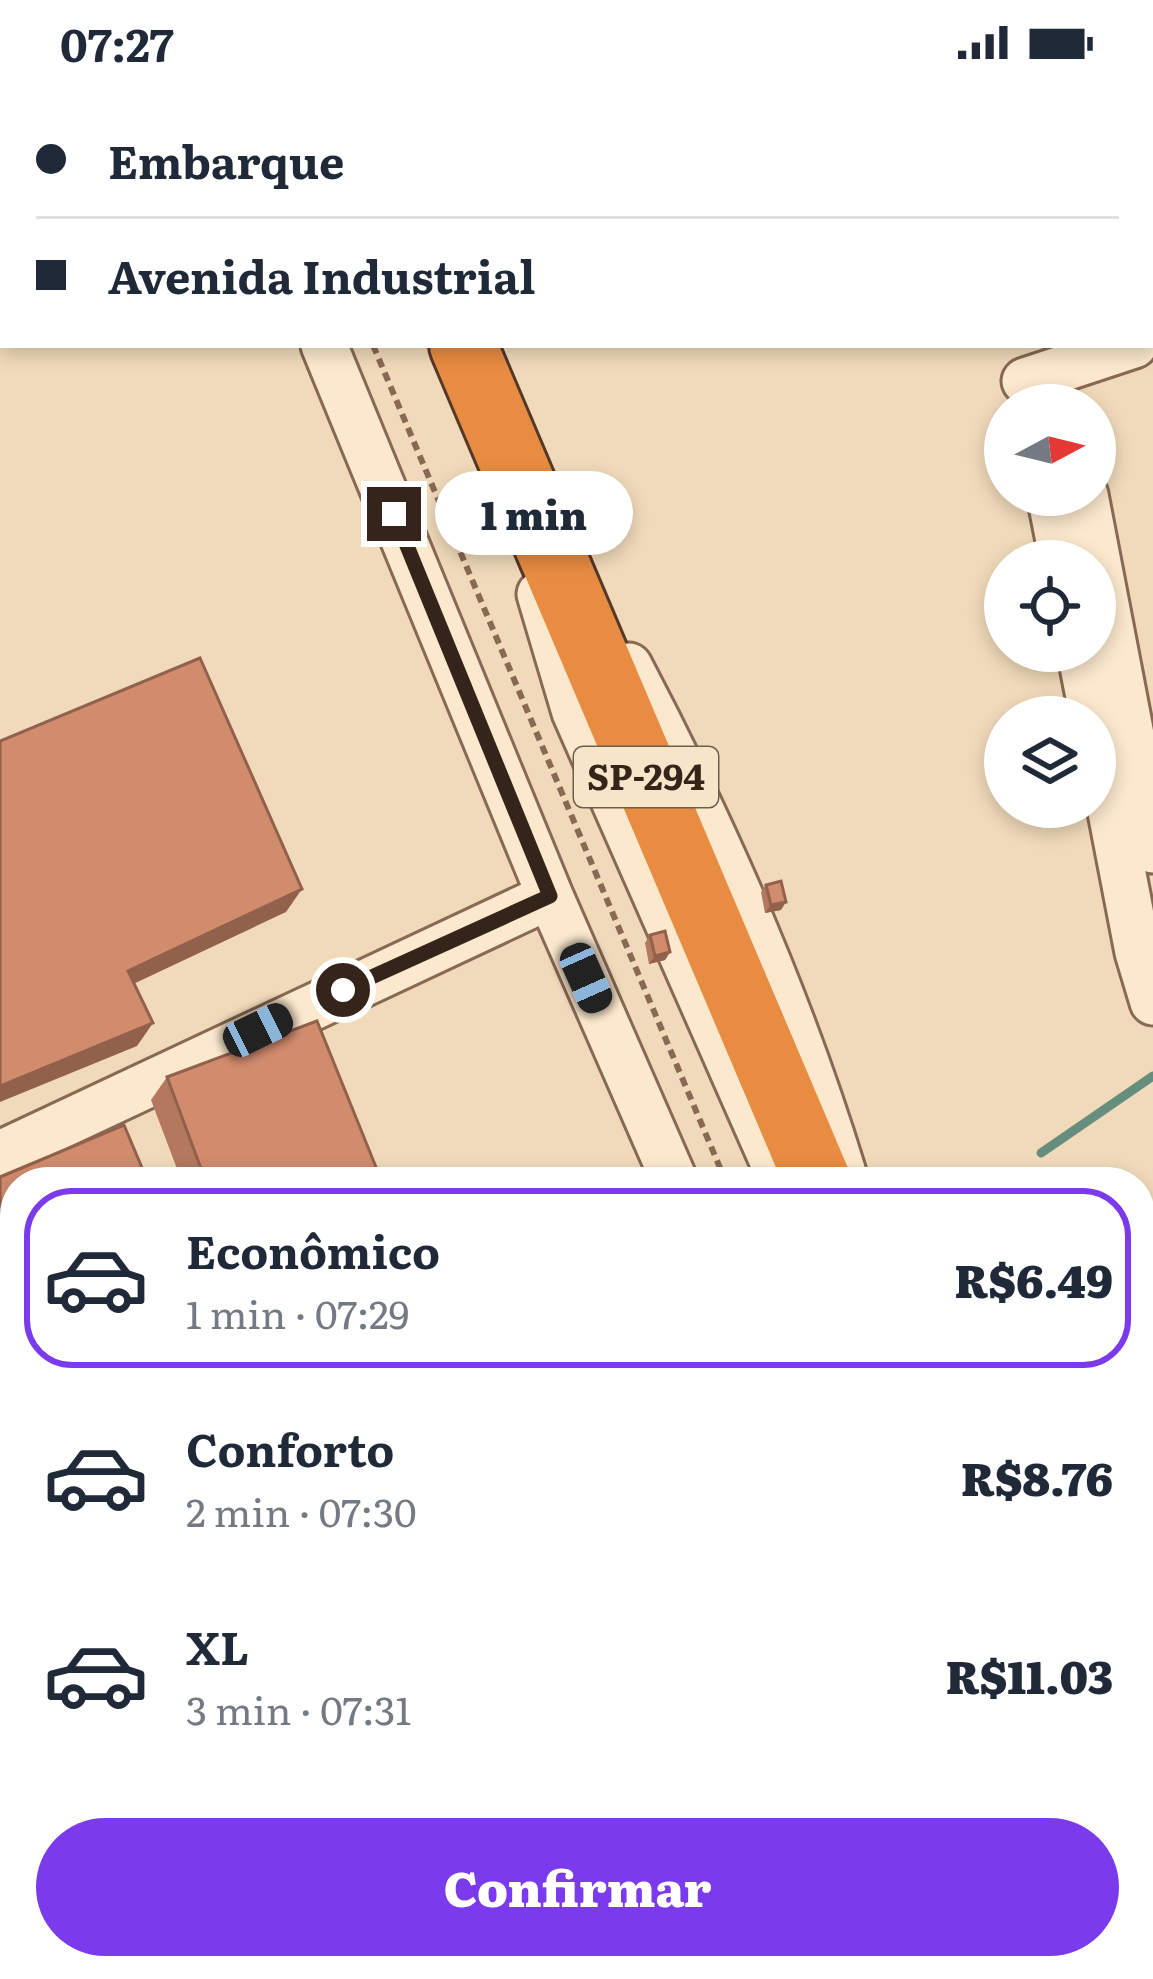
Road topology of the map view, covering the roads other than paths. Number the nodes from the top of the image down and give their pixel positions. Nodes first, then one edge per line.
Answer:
1 (325, 348) edge
2 (1124, 348) edge
3 (469, 359) edge
4 (1039, 375) edge
5 (1089, 516) edge
6 (1117, 649) edge
7 (1100, 696) edge
8 (1113, 828) edge
9 (1153, 850) edge
10 (550, 896) junction
11 (1153, 1002) edge
12 (0, 1154) edge
13 (668, 1167) edge
14 (775, 1167) edge
15 (812, 1167) edge
16 (840, 1167) edge

1 - 10 street
2 - 4 street
3 - 14 street
3 - 15 highway, SP-294
3 - 16 street
5 - 6 street
6 - 7 street
6 - 9 street
8 - 11 street
10 - 12 street
10 - 13 street

